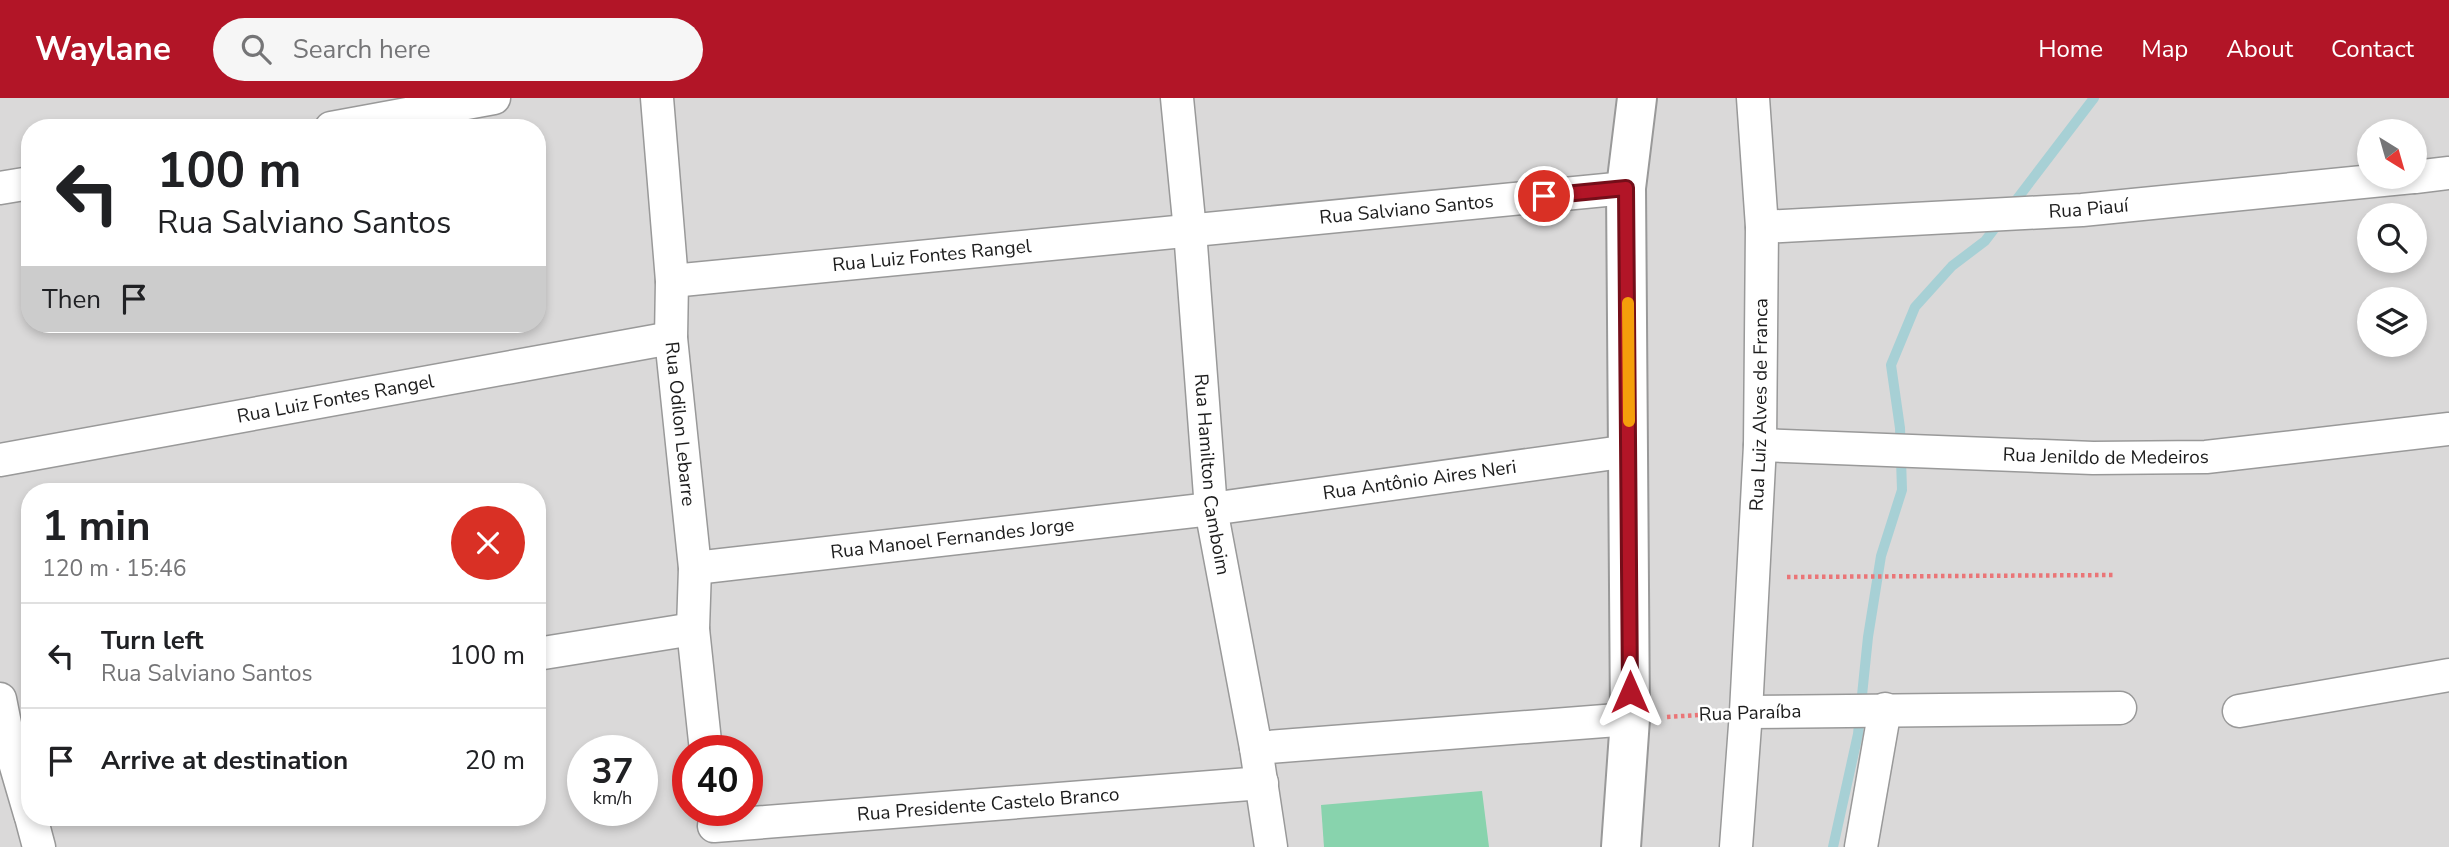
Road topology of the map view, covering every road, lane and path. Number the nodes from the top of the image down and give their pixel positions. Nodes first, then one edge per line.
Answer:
1 (494, 98) edge
2 (657, 98) edge
3 (1177, 98) edge
4 (1637, 98) edge
5 (1753, 98) edge
6 (380, 119) edge
7 (2449, 173) edge
8 (2427, 176) edge
9 (2357, 183) edge
10 (21, 184) edge
11 (0, 188) edge
12 (1626, 188) junction
13 (1762, 228) junction
14 (1190, 231) junction
15 (672, 281) junction
16 (671, 338) junction
17 (2449, 429) edge
18 (1760, 445) junction
19 (1629, 451) junction
20 (0, 460) edge
21 (1211, 509) junction
22 (695, 568) junction
23 (2115, 575) dead end
24 (1753, 577) junction
25 (694, 629) junction
26 (546, 653) edge
27 (2449, 675) edge
28 (0, 699) edge
29 (2120, 708) dead end
30 (1885, 709) junction
31 (2239, 711) dead end
32 (1746, 712) junction
33 (1630, 719) junction
34 (704, 735) edge
35 (13, 738) edge
36 (1256, 748) junction
37 (21, 775) edge
38 (1262, 783) junction
39 (33, 826) edge
40 (714, 828) edge
41 (39, 847) edge
42 (1271, 847) edge
43 (1621, 847) edge
44 (1736, 847) edge
45 (1861, 847) edge

1 - 6 street
2 - 15 street, Rua Odilon Lebarre
3 - 14 street, Rua Hamilton Camboim
4 - 12 street
5 - 13 street, Rua Luiz Alves de Franca
7 - 8 street, Rua Piauí
9 - 13 street, Rua Piauí
10 - 11 street
12 - 14 street, Rua Salviano Santos
12 - 19 street
13 - 18 street, Rua Luiz Alves de Franca
14 - 15 street, Rua Luiz Fontes Rangel
14 - 21 street, Rua Hamilton Camboim
15 - 16 street, Rua Odilon Lebarre
16 - 20 street, Rua Luiz Fontes Rangel
16 - 22 street, Rua Odilon Lebarre
17 - 18 street, Rua Jenildo de Medeiros
18 - 24 street, Rua Luiz Alves de Franca
19 - 21 street, Rua Antônio Aires Neri
19 - 33 street
21 - 22 street, Rua Manoel Fernandes Jorge
21 - 36 street, Rua Hamilton Camboim
22 - 25 street, Rua Odilon Lebarre
23 - 24 path
24 - 32 street, Rua Luiz Alves de Franca
25 - 26 street
25 - 34 street, Rua Odilon Lebarre
27 - 31 street
28 - 35 street
29 - 30 street, Rua Paraíba
30 - 32 street, Rua Paraíba
30 - 45 street
32 - 33 path, Rua Paraíba
32 - 44 street, Rua Luiz Alves de Franca
33 - 36 street
33 - 43 street
35 - 37 street
36 - 38 street, Rua Hamilton Camboim
38 - 40 street, Rua Presidente Castelo Branco
38 - 42 street, Rua Hamilton Camboim
39 - 41 street

